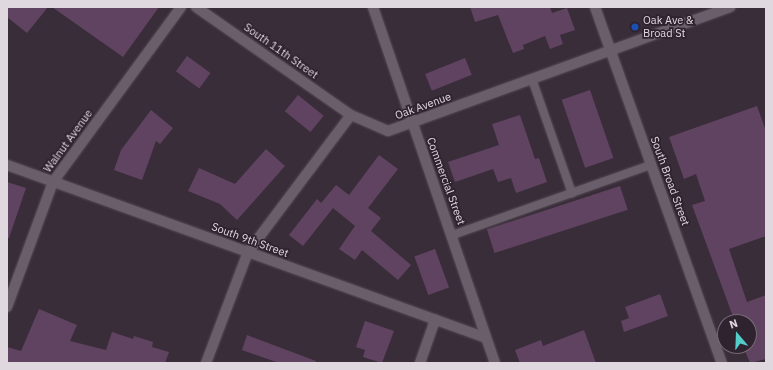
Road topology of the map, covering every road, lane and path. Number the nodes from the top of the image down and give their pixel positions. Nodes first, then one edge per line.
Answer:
1 (181, 7) edge
2 (196, 7) edge
3 (373, 7) edge
4 (595, 7) edge
5 (730, 7) edge
6 (610, 50) junction
7 (532, 79) junction
8 (351, 115) junction
9 (413, 123) junction
10 (7, 165) edge
11 (651, 165) junction
12 (53, 182) junction
13 (572, 193) junction
14 (453, 235) junction
15 (248, 252) junction
16 (7, 307) edge
17 (436, 320) junction
18 (486, 338) junction
19 (206, 363) edge
20 (420, 363) edge
21 (495, 363) edge
22 (722, 363) edge

1 - 12 street, Walnut Avenue
2 - 8 street, South 11th Street
3 - 9 street, Commercial Street
4 - 6 street, South Broad Street
5 - 6 street, Oak Avenue
6 - 7 street, Oak Avenue
6 - 11 street, South Broad Street
7 - 9 street, Oak Avenue
7 - 13 lane
8 - 9 street, Oak Avenue
8 - 15 street
9 - 14 street, Commercial Street
10 - 12 street, South 9th Street
11 - 13 lane
11 - 22 street, South Broad Street
12 - 15 street, South 9th Street
12 - 16 street, Walnut Avenue
13 - 14 lane
14 - 18 street, Commercial Street
15 - 17 street, South 9th Street
15 - 19 street
17 - 18 street, South 9th Street
17 - 20 street
18 - 21 street, Commercial Street

